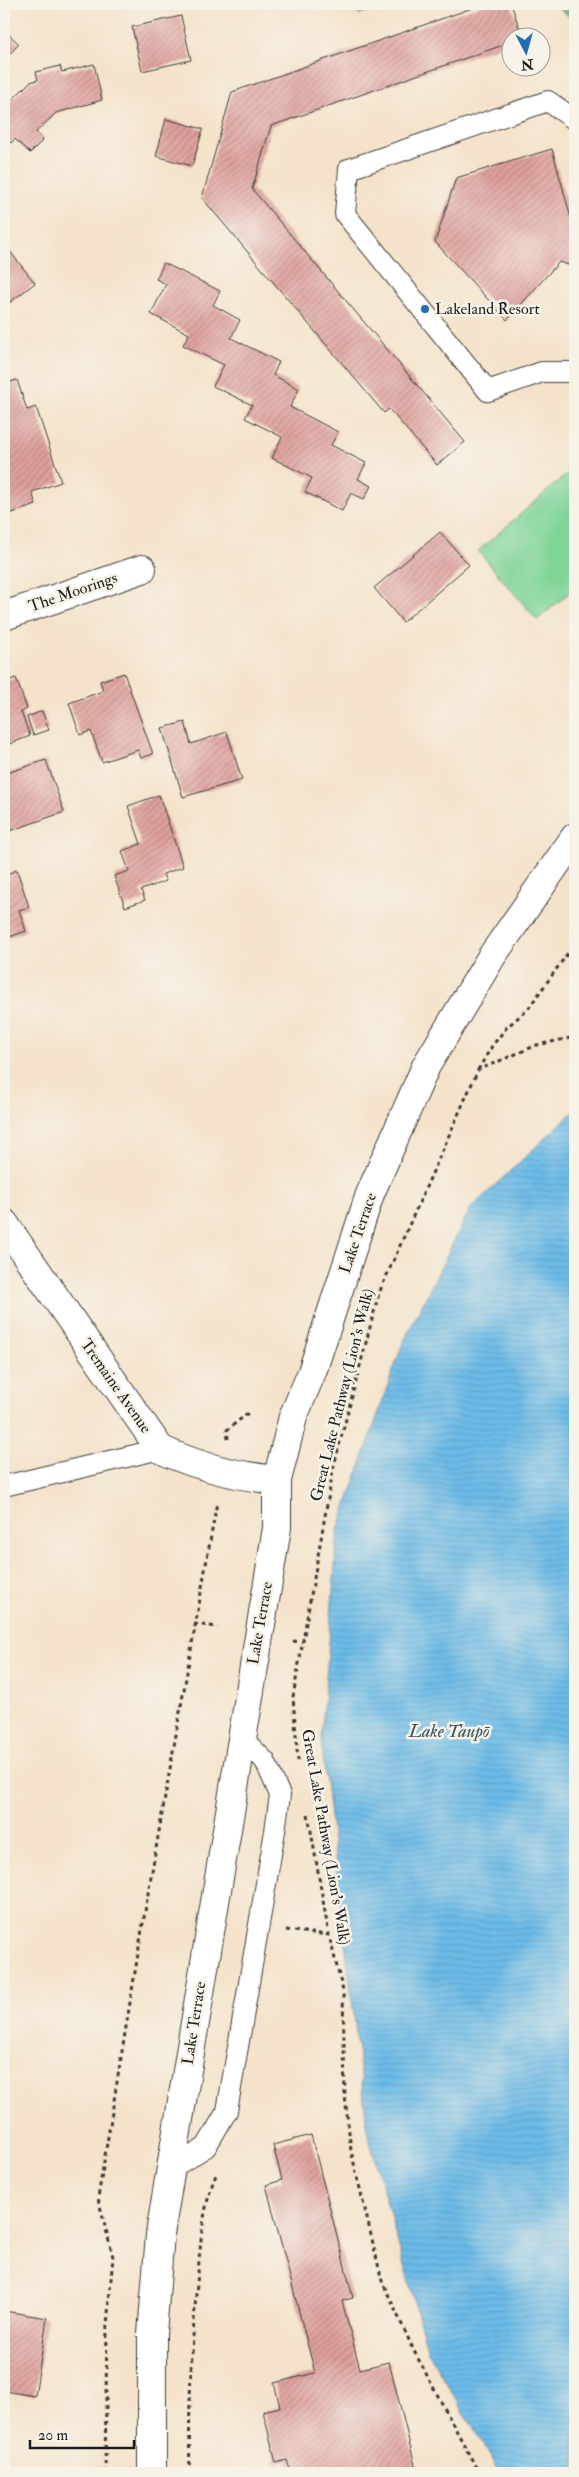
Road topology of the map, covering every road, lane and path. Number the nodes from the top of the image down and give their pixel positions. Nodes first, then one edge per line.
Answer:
1 (575, 120) edge
2 (575, 372) edge
3 (142, 569) dead end
4 (4, 616) edge
5 (575, 837) edge
6 (575, 943) edge
7 (575, 1037) edge
8 (478, 1070) junction
9 (4, 1223) edge
10 (248, 1413) dead end
11 (160, 1449) junction
12 (223, 1470) junction
13 (277, 1480) junction
14 (4, 1486) edge
15 (194, 1624) junction
16 (218, 1627) dead end
17 (294, 1641) dead end
18 (302, 1642) junction
19 (241, 1737) junction
20 (299, 1769) dead end
21 (306, 1804) dead end
22 (286, 1930) dead end
23 (329, 1935) junction
24 (169, 2170) junction
25 (105, 2473) edge
26 (152, 2473) edge
27 (479, 2473) edge

1 - 2 lane
3 - 4 main road, The Moorings
5 - 13 main road, Lake Terrace
6 - 8 path, Great Lake Pathway (Lion's Walk)
7 - 8 path
8 - 18 path, Great Lake Pathway (Lion's Walk)
9 - 11 main road, Tremaine Avenue
10 - 12 path
11 - 12 main road, Tremaine Avenue
11 - 14 lane
12 - 13 main road, Tremaine Avenue
12 - 15 path
13 - 19 main road, Lake Terrace
15 - 16 path
15 - 25 path
17 - 18 path
18 - 20 path, Great Lake Pathway (Lion's Walk)
19 - 24 main road, Lake Terrace
19 - 24 lane
21 - 23 path, Great Lake Pathway (Lion's Walk)
22 - 23 path
23 - 27 path, Great Lake Pathway (Lion's Walk)
24 - 26 main road, Lake Terrace

